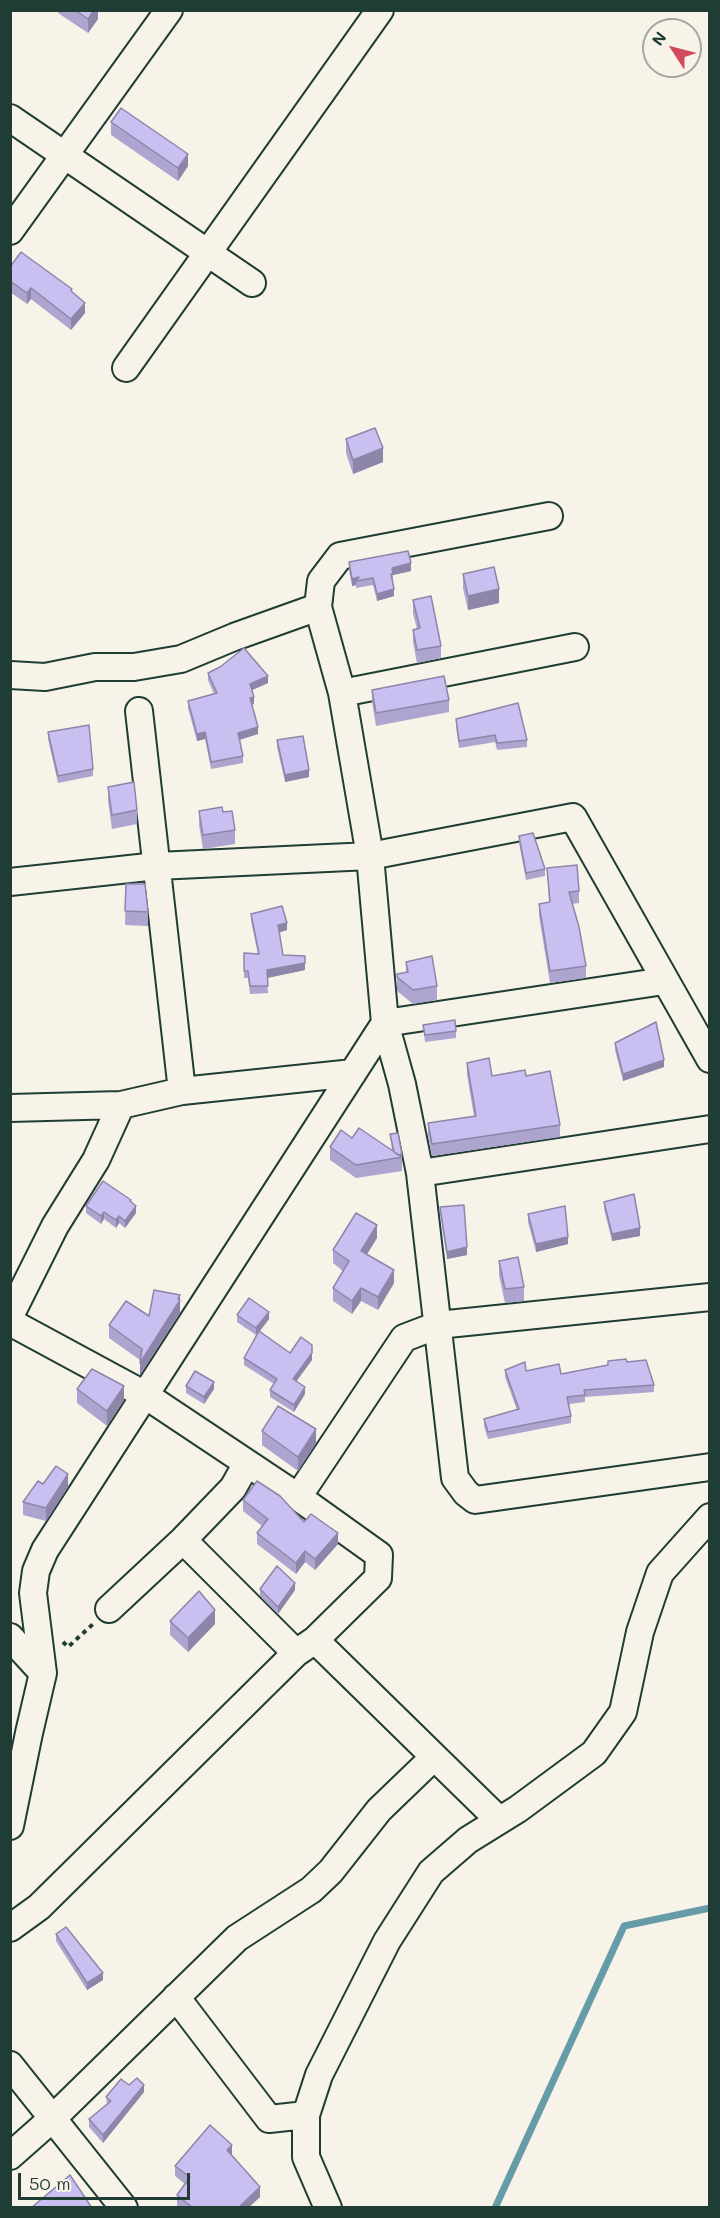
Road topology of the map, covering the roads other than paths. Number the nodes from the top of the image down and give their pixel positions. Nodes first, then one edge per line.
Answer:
1 (169, 10) edge
2 (380, 10) edge
3 (10, 118) edge
4 (65, 156) junction
5 (10, 231) edge
6 (207, 254) junction
7 (252, 283) dead end
8 (126, 368) dead end
9 (549, 516) dead end
10 (318, 607) junction
11 (575, 647) dead end
12 (10, 675) edge
13 (342, 693) junction
14 (139, 711) dead end
15 (370, 856) junction
16 (157, 866) junction
17 (10, 882) edge
18 (664, 981) junction
19 (386, 1023) junction
20 (710, 1059) edge
21 (353, 1073) junction
22 (183, 1091) junction
23 (122, 1105) junction
24 (10, 1108) edge
25 (710, 1129) edge
26 (420, 1173) junction
27 (710, 1297) edge
28 (10, 1316) edge
29 (10, 1322) edge
30 (438, 1325) junction
31 (145, 1395) junction
32 (247, 1463) junction
33 (710, 1467) edge
34 (298, 1497) junction
35 (710, 1517) edge
36 (183, 1540) junction
37 (109, 1609) road end
38 (10, 1637) edge
39 (305, 1646) junction
40 (43, 1672) junction
41 (433, 1758) junction
42 (11, 1816) edge
43 (499, 1821) junction
44 (10, 1928) edge
45 (176, 1997) junction
46 (10, 2065) edge
47 (306, 2115) junction
48 (53, 2118) junction
49 (10, 2156) edge
50 (124, 2208) edge
51 (328, 2208) edge

1 - 4 street
2 - 6 street
3 - 4 street
4 - 5 street
4 - 6 street
6 - 7 street
6 - 8 street
9 - 10 street
10 - 12 street
10 - 13 street
11 - 13 street
13 - 15 street
14 - 16 street
15 - 16 street
15 - 18 street
15 - 19 street
16 - 17 street
16 - 22 street
18 - 19 street
18 - 20 street
19 - 21 street
19 - 26 street
21 - 22 street
21 - 31 street
22 - 23 street
23 - 24 street
23 - 28 street
25 - 26 street
26 - 30 street
27 - 30 street
29 - 31 street
30 - 33 street
30 - 34 street
31 - 32 street
31 - 40 street
32 - 34 street
32 - 36 street
34 - 39 street
35 - 43 street
36 - 37 street
36 - 39 street
38 - 40 street
39 - 41 street
39 - 44 street
40 - 42 street
41 - 43 street
41 - 45 street
43 - 47 street
45 - 47 street
45 - 48 street
46 - 48 street
47 - 51 street
48 - 49 street
48 - 50 street

